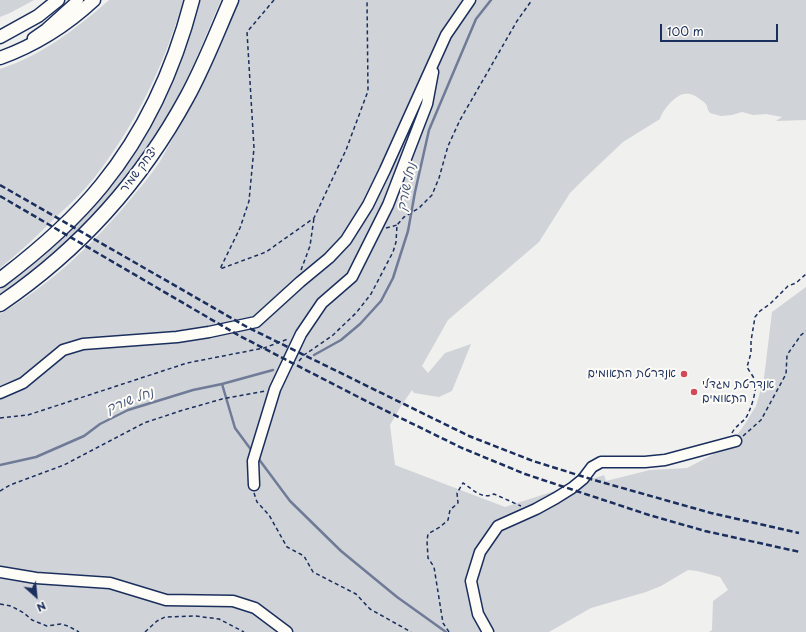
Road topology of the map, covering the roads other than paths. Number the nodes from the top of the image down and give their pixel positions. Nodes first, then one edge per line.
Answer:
1 (58, 0) edge
2 (66, 0) edge
3 (78, 0) edge
4 (94, 0) edge
5 (192, 0) edge
6 (231, 0) edge
7 (470, 0) edge
8 (0, 38) edge
9 (436, 55) junction
10 (0, 58) edge
11 (0, 280) edge
12 (0, 304) edge
13 (0, 393) edge
14 (736, 441) road end
15 (254, 485) road end
16 (0, 572) edge
17 (287, 632) edge
18 (488, 632) edge

1 - 8 main road
2 - 8 street
3 - 10 street
4 - 10 main road
5 - 11 highway, יצחק שמיר
6 - 12 highway, יצחק שמיר
7 - 9 street
9 - 13 street
9 - 15 street
14 - 18 street
16 - 17 street

